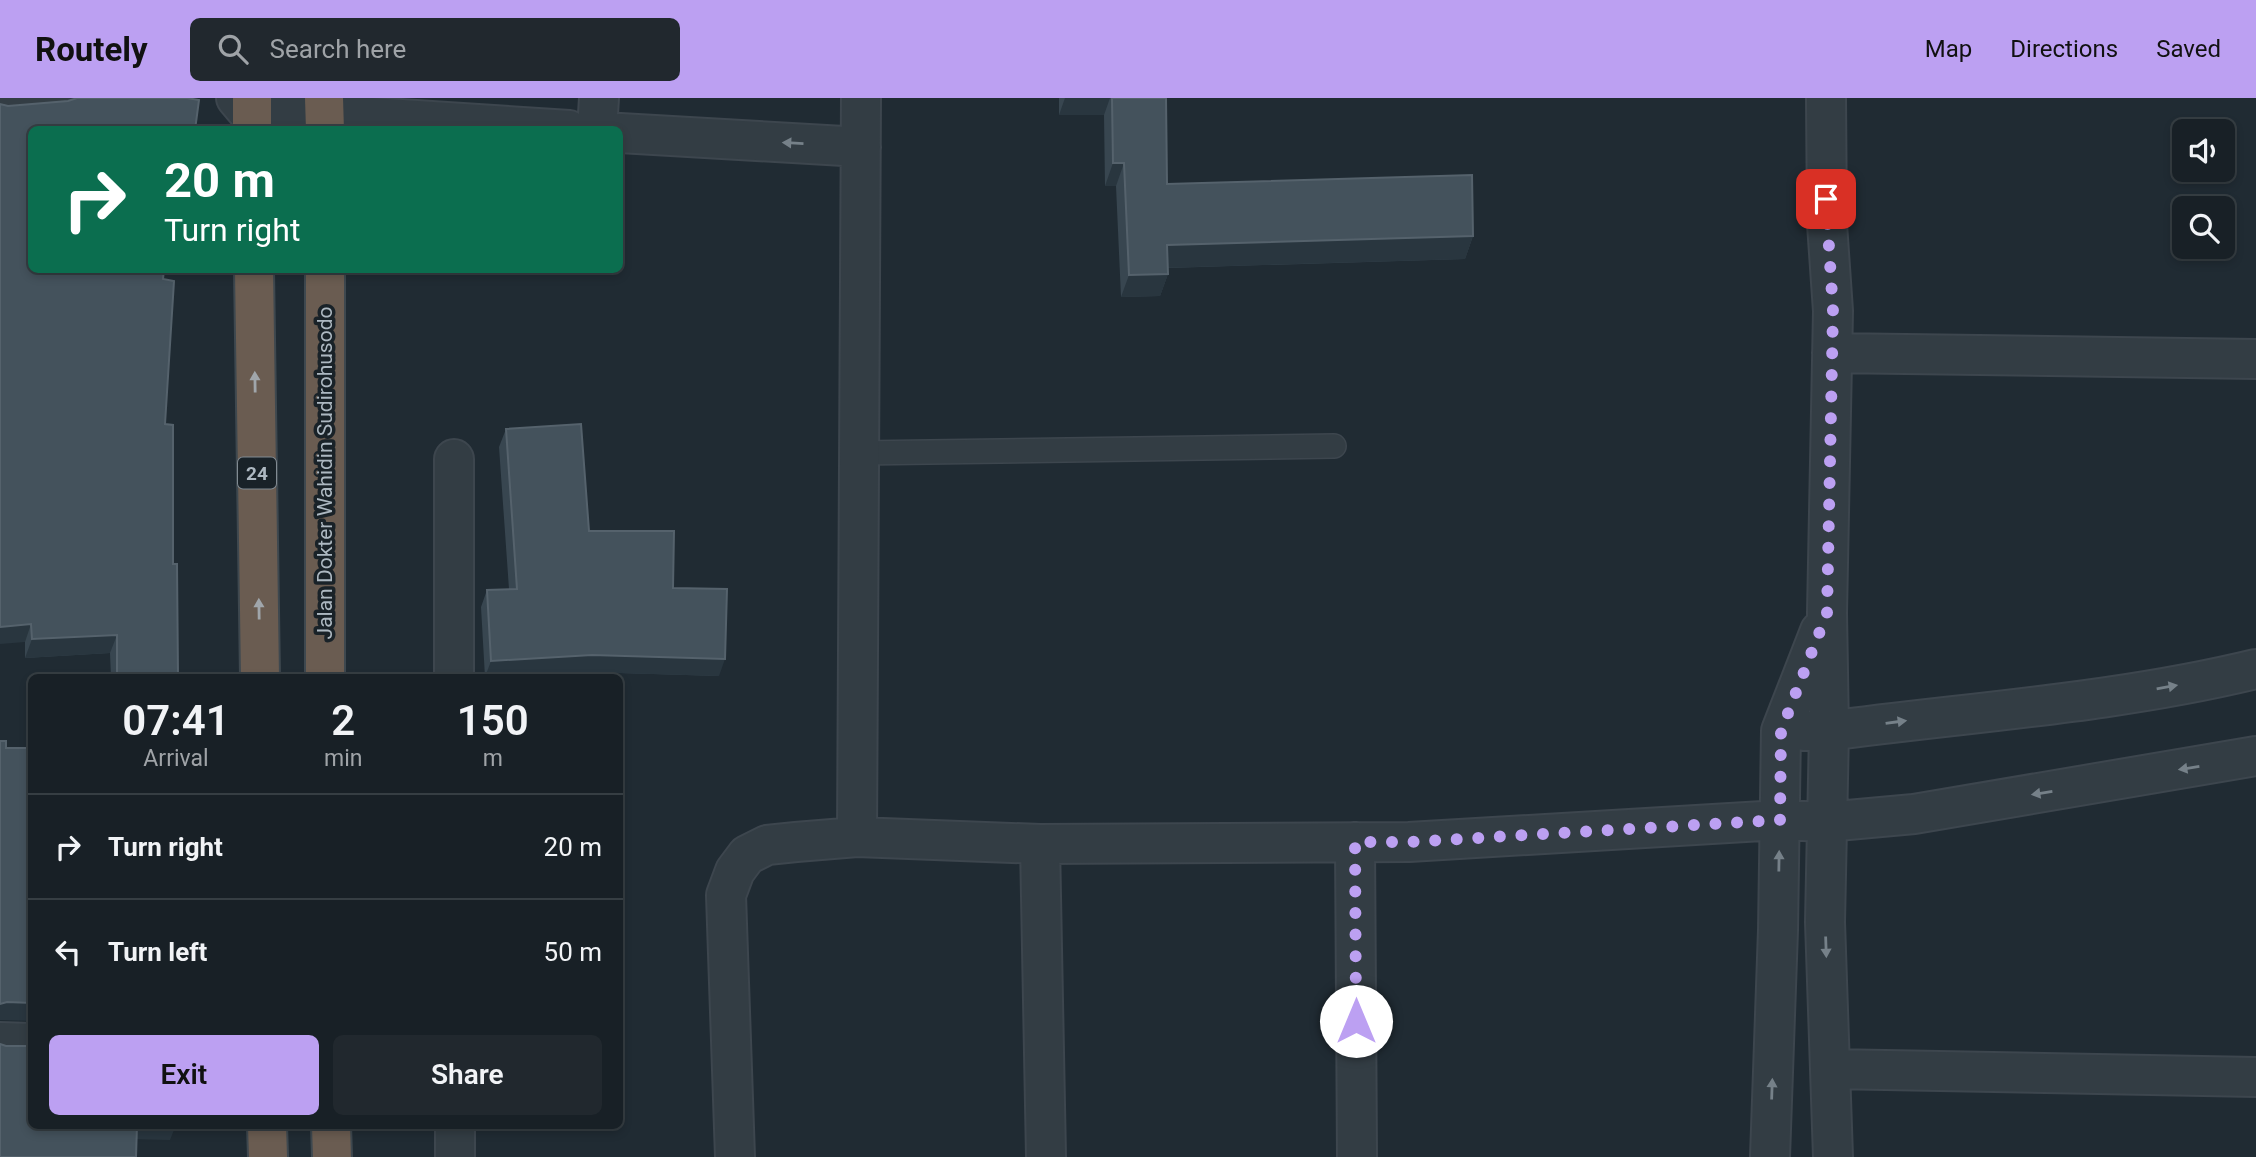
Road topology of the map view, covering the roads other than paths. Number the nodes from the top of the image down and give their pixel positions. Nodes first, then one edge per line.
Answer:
1 (60, 98) edge
2 (599, 98) edge
3 (861, 98) edge
4 (1826, 98) edge
5 (0, 102) edge
6 (248, 111) edge
7 (324, 114) edge
8 (508, 126) edge
9 (597, 126) edge
10 (623, 133) edge
11 (861, 147) junction
12 (254, 273) edge
13 (325, 273) edge
14 (1832, 353) junction
15 (2256, 359) edge
16 (1334, 446) dead end
17 (859, 453) junction
18 (454, 459) dead end
19 (1827, 613) junction
20 (2256, 669) edge
21 (260, 674) edge
22 (325, 674) edge
23 (454, 674) edge
24 (1781, 731) junction
25 (1829, 732) junction
26 (2256, 756) edge
27 (1780, 820) junction
28 (1826, 822) junction
29 (857, 837) junction
30 (1355, 842) junction
31 (1040, 844) junction
32 (0, 1042) edge
33 (28, 1043) edge
34 (1831, 1069) junction
35 (2256, 1077) edge
36 (267, 1129) edge
37 (331, 1129) edge
38 (455, 1129) edge
39 (268, 1157) edge
40 (332, 1157) edge
41 (455, 1157) edge
42 (735, 1157) edge
43 (1046, 1157) edge
44 (1357, 1157) edge
45 (1770, 1157) edge
46 (1833, 1157) edge

1 - 5 street
2 - 9 street
3 - 11 street
4 - 14 street
6 - 7 street
7 - 8 street
11 -> 10 street
11 - 17 street
21 -> 12 highway, 24
13 - 22 highway, Jalan Dokter Wahidin Sudirohusodo
14 - 15 street
14 - 19 street
16 - 17 lane
17 - 29 street
18 - 23 street
19 - 24 street
19 - 25 street
25 -> 20 street
24 - 25 street
24 - 27 street
25 - 28 street
26 -> 28 street
27 - 28 street
27 - 30 street
45 -> 27 street
28 -> 34 street
29 - 31 street
29 - 42 street
30 - 31 street
30 - 44 street
31 - 43 street
32 - 33 street
34 - 35 street
34 - 46 street
36 - 39 highway
37 - 40 highway
38 - 41 street

